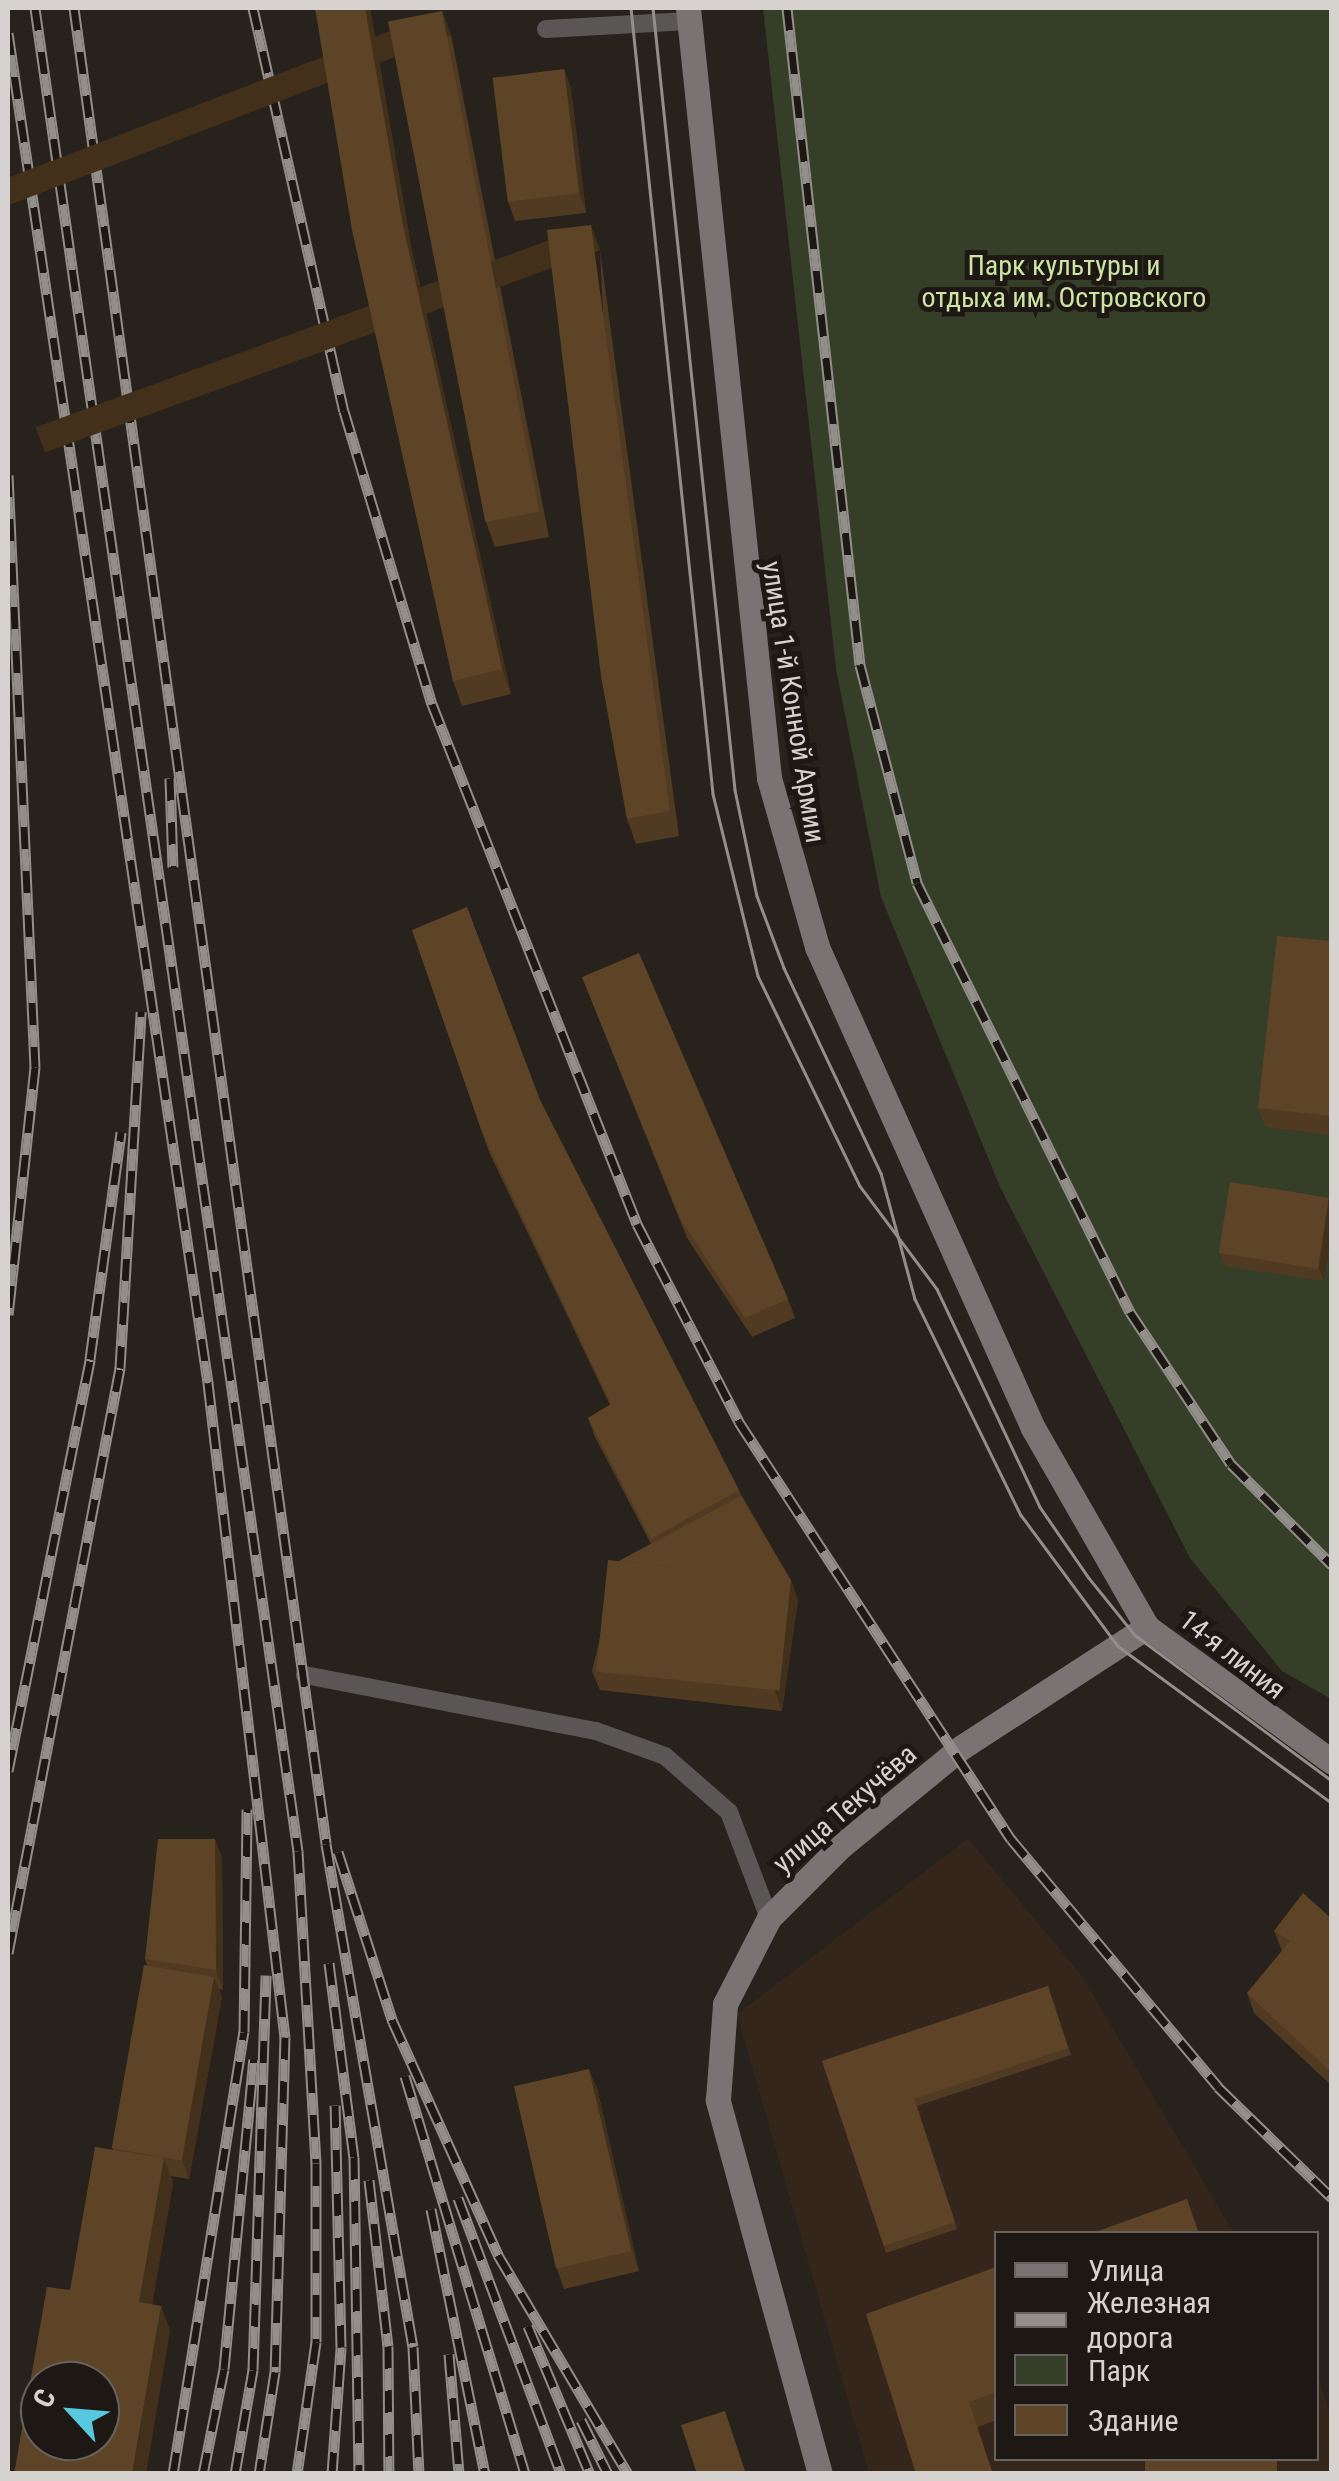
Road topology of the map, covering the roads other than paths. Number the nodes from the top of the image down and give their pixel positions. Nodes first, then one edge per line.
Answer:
1 (689, 14) edge
2 (546, 29) dead end
3 (1148, 1627) junction
4 (306, 1675) dead end
5 (1332, 1762) edge
6 (769, 1918) junction
7 (820, 2474) edge

1 - 2 lane
1 - 3 main road, улица 1-й Конной Армии
3 - 5 main road, 14-я линия
3 - 6 main road, улица Текучёва
4 - 6 lane
6 - 7 main road, улица Текучёва

